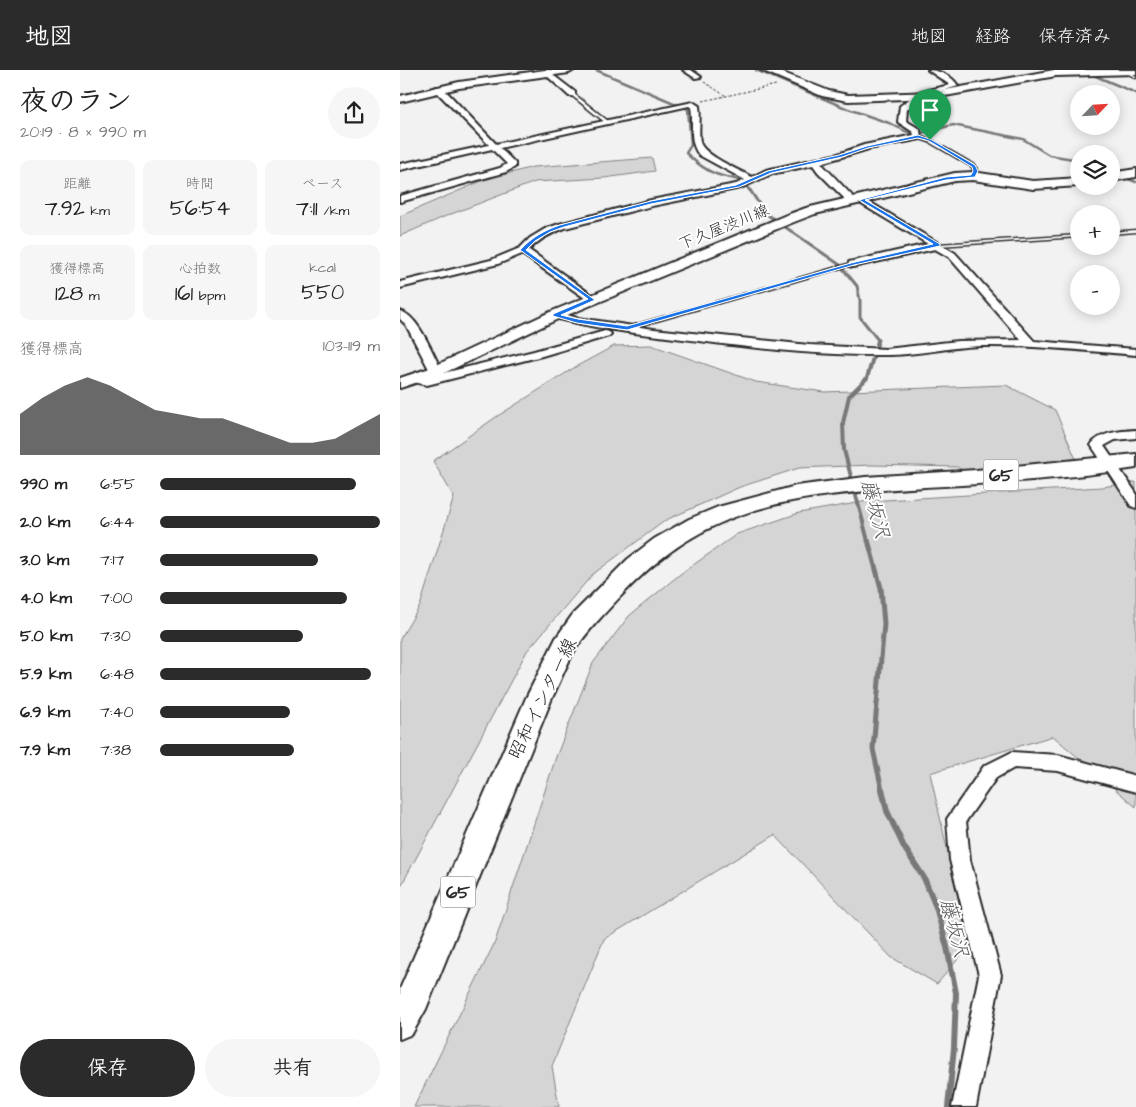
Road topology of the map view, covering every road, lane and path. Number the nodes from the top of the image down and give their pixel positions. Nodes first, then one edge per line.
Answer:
1 (569, 70) edge
2 (686, 70) edge
3 (766, 70) edge
4 (931, 70) edge
5 (1128, 72) edge
6 (547, 73) junction
7 (697, 77) joint
8 (792, 82) junction
9 (439, 89) junction
10 (572, 94) joint
11 (922, 94) junction
12 (726, 96) junction
13 (400, 99) edge
14 (690, 104) junction
15 (607, 122) junction
16 (918, 137) junction
17 (496, 146) junction
18 (816, 162) junction
19 (400, 167) edge
20 (1136, 173) edge
21 (973, 176) junction
22 (1120, 176) edge
23 (750, 179) junction
24 (1070, 182) edge
25 (400, 201) edge
26 (857, 201) junction
27 (1136, 231) edge
28 (1120, 232) edge
29 (1070, 237) edge
30 (938, 245) junction
31 (523, 250) junction
32 (853, 264) joint
33 (400, 285) edge
34 (592, 300) junction
35 (556, 315) junction
36 (402, 319) edge
37 (627, 328) junction
38 (605, 334) dead end
39 (1030, 343) junction
40 (1136, 352) edge
41 (436, 371) junction
42 (406, 381) edge
43 (1136, 434) edge
44 (1136, 461) edge
45 (1110, 465) junction
46 (1136, 503) edge
47 (1136, 784) edge
48 (400, 1022) edge
49 (964, 1107) edge

1 - 6 main road
2 - 7 street
3 - 8 main road
4 - 11 street
5 - 11 main road
6 - 9 main road
6 - 10 street
7 - 12 path
8 - 11 main road
8 - 12 path
9 - 13 main road
9 - 17 street
10 - 15 lane
11 - 16 street
12 - 14 path
14 - 15 street
14 - 23 street
15 - 17 street
16 - 18 street
16 - 21 lane
17 - 19 street
17 - 25 street
18 - 23 street
18 - 26 street
20 - 22 main road
21 - 24 main road, 下久屋渋川線
21 - 26 main road, 下久屋渋川線
23 - 31 street
26 - 30 street
26 - 34 main road, 下久屋渋川線
27 - 28 lane
29 - 30 lane
30 - 32 street
30 - 39 street
31 - 33 street
31 - 34 street
32 - 37 lane
34 - 35 main road, 下久屋渋川線
35 - 37 street
35 - 41 main road, 下久屋渋川線
36 - 41 street
37 - 39 street
38 - 42 street
39 - 40 street
41 - 42 main road, 下久屋渋川線
43 - 45 street
44 - 45 main road, 昭和インター線 / 65
45 - 46 street
45 - 48 main road, 昭和インター線 / 65
47 - 49 street

